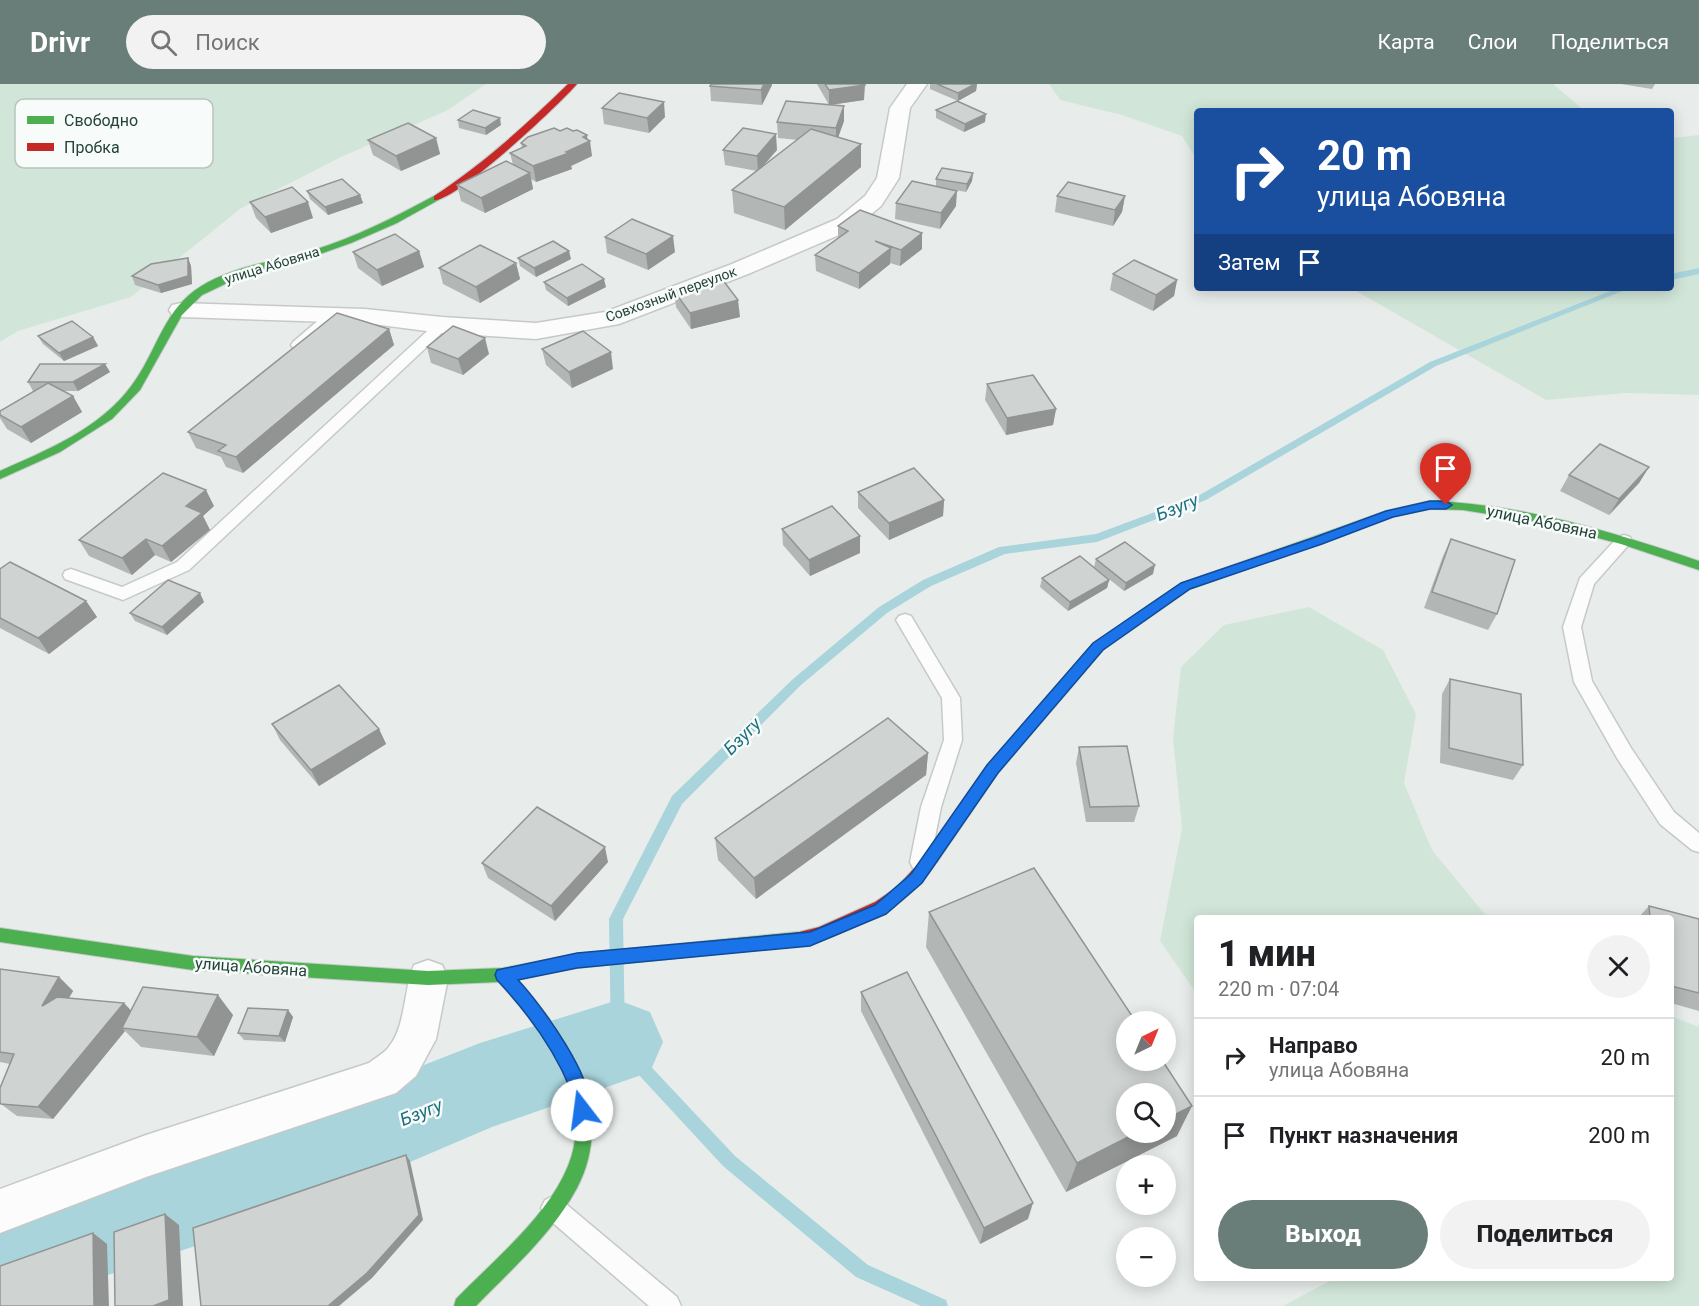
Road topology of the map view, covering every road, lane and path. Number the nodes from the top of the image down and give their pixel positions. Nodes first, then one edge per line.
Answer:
1 (573, 84) edge
2 (917, 84) edge
3 (181, 310) junction
4 (333, 315) junction
5 (442, 325) junction
6 (291, 352) edge
7 (0, 475) edge
8 (1624, 541) junction
9 (1699, 566) edge
10 (71, 575) dead end
11 (905, 620) dead end
12 (1699, 844) edge
13 (917, 879) junction
14 (0, 935) edge
15 (503, 975) junction
16 (428, 978) junction
17 (553, 1208) junction
18 (0, 1211) edge
19 (463, 1306) edge
20 (668, 1306) edge

1 - 3 street, улица Абовяна
2 - 5 street, Совхозный переулок
3 - 4 street, Совхозный переулок
3 - 7 street, улица Абовяна
4 - 5 street, Совхозный переулок
4 - 6 lane
5 - 10 lane
8 - 9 street, улица Абовяна
8 - 12 lane
8 - 13 street, улица Абовяна
11 - 13 lane
13 - 15 street, улица Абовяна
14 - 16 street, улица Абовяна
15 - 16 street, улица Абовяна
15 - 17 street
16 - 18 street
17 - 19 street
17 - 20 lane

